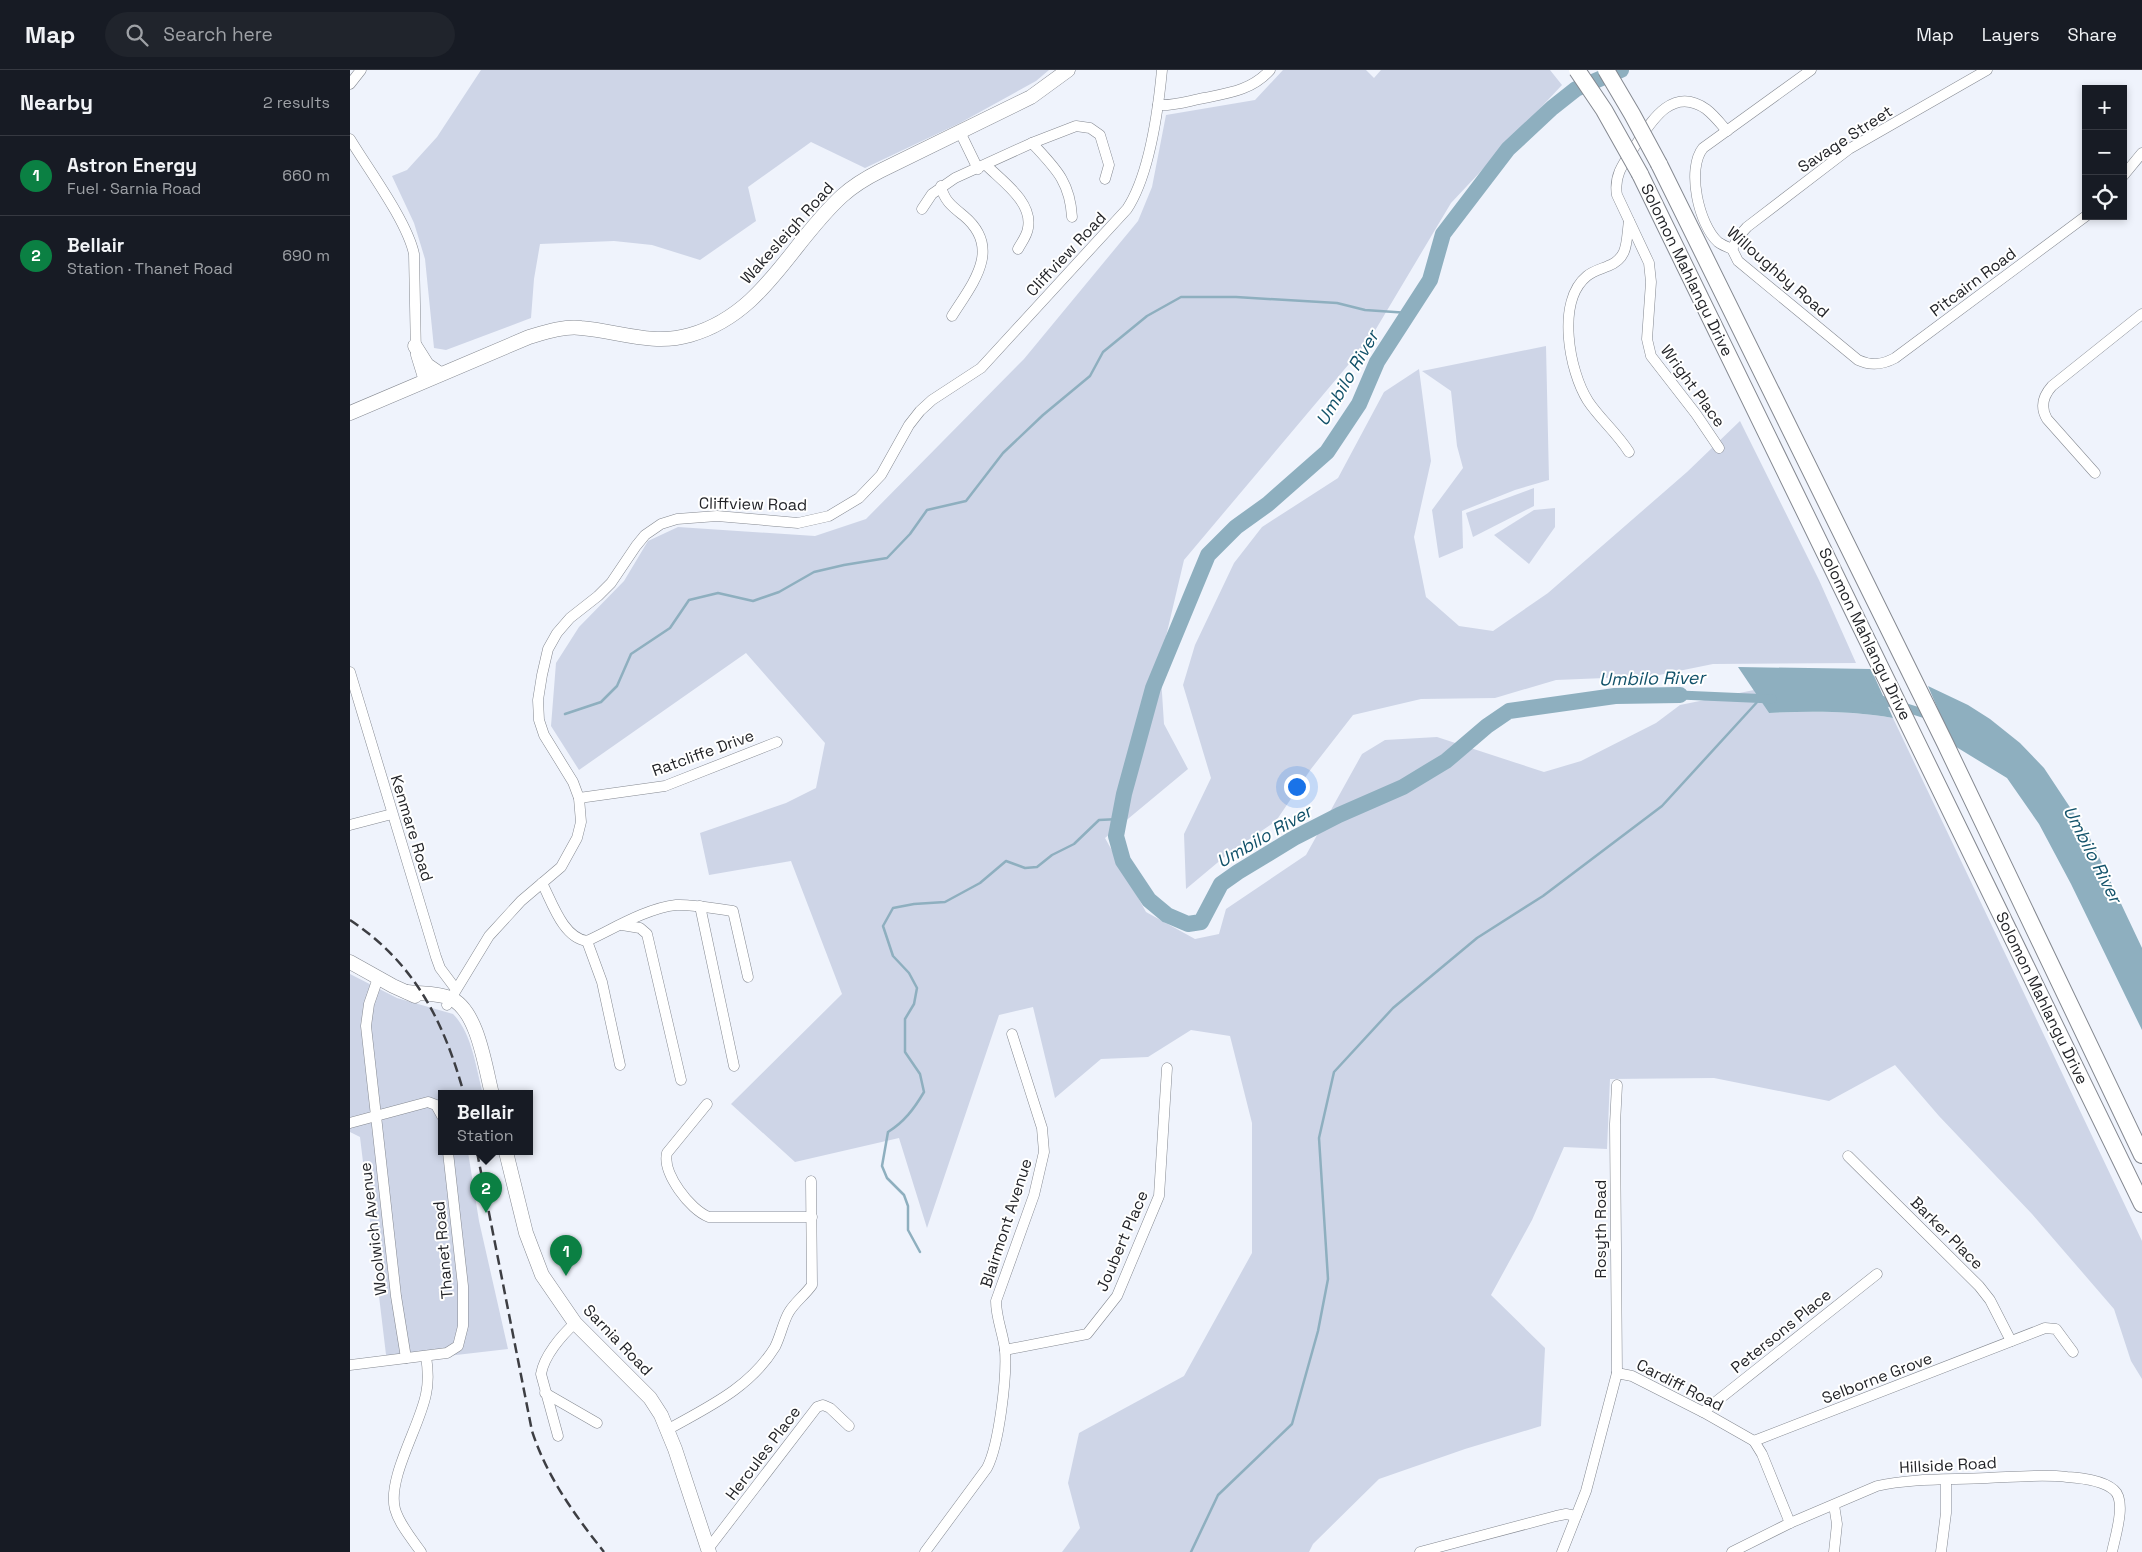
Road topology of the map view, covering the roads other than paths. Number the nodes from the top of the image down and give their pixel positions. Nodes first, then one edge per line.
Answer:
1 (361, 70) edge
2 (1068, 70) edge
3 (1162, 70) edge
4 (1270, 70) edge
5 (1577, 70) edge
6 (1606, 70) edge
7 (1811, 70) edge
8 (1987, 70) edge
9 (350, 84) edge
10 (1158, 105) junction
11 (1727, 131) junction
12 (960, 132) junction
13 (350, 138) edge
14 (1032, 143) junction
15 (2142, 153) edge
16 (982, 167) junction
17 (2124, 175) edge
18 (1105, 179) dead end
19 (941, 186) junction
20 (922, 209) dead end
21 (1072, 216) dead end
22 (2082, 219) edge
23 (1629, 221) junction
24 (1018, 249) dead end
25 (1732, 249) junction
26 (2142, 314) edge
27 (952, 316) dead end
28 (416, 346) junction
29 (1874, 364) joint
30 (440, 374) junction
31 (424, 381) junction
32 (350, 413) edge
33 (1719, 448) dead end
34 (1629, 452) dead end
35 (2095, 473) dead end
36 (350, 672) edge
37 (777, 742) dead end
38 (579, 798) junction
39 (392, 814) junction
40 (350, 825) edge
41 (542, 883) junction
42 (700, 906) junction
43 (621, 925) junction
44 (587, 941) junction
45 (350, 962) edge
46 (748, 977) dead end
47 (378, 978) junction
48 (451, 997) junction
49 (1012, 1034) dead end
50 (620, 1065) dead end
51 (734, 1066) dead end
52 (1167, 1068) dead end
53 (682, 1080) dead end
54 (1617, 1085) dead end
55 (491, 1090) edge
56 (707, 1104) dead end
57 (438, 1109) edge
58 (375, 1115) junction
59 (350, 1123) edge
60 (448, 1155) edge
61 (507, 1155) edge
62 (2142, 1155) edge
63 (1848, 1156) dead end
64 (811, 1181) dead end
65 (2142, 1204) edge
66 (812, 1217) junction
67 (1877, 1274) dead end
68 (575, 1324) junction
69 (2011, 1341) junction
70 (1004, 1350) junction
71 (2074, 1352) dead end
72 (426, 1356) junction
73 (406, 1358) junction
74 (350, 1365) edge
75 (1617, 1373) junction
76 (545, 1393) junction
77 (1703, 1412) junction
78 (597, 1423) dead end
79 (849, 1426) dead end
80 (667, 1430) junction
81 (558, 1436) dead end
82 (1754, 1442) junction
83 (1946, 1480) junction
84 (1834, 1505) junction
85 (1576, 1516) junction
86 (1790, 1523) junction
87 (708, 1550) edge
88 (421, 1552) edge
89 (924, 1552) edge
90 (1420, 1552) edge
91 (1562, 1552) edge
92 (1732, 1552) edge
93 (1834, 1552) edge
94 (1940, 1552) edge
95 (2112, 1552) edge

1 - 9 street
2 - 12 main road, Wakesleigh Road
3 - 10 street, Cliffview Road
4 - 10 street
5 - 65 highway, Solomon Mahlangu Drive, bridge
6 - 62 highway, Solomon Mahlangu Drive, bridge
7 - 11 street, Willoughby Road
8 - 25 street, Savage Street
10 - 38 street, Cliffview Road
11 - 23 street, Wright Place
11 - 25 street, Willoughby Road
12 - 16 street
12 - 30 main road, Wakesleigh Road
13 - 28 street
14 - 16 street
14 - 18 street
14 - 21 street
15 - 17 street
16 - 19 street
16 - 24 street
19 - 20 street
19 - 27 street
22 - 29 street, Pitcairn Road
23 - 33 street, Wright Place
23 - 34 street
25 - 29 street, Willoughby Road
26 - 35 street
28 - 30 main road
28 - 31 street
30 - 31 main road, Wakesleigh Road
31 - 32 main road, Wakesleigh Road
36 - 39 street, Kenmare Road
37 - 38 street, Ratcliffe Drive
38 - 41 street, Cliffview Road
39 - 40 street
39 - 48 street, Kenmare Road
41 - 44 street
41 - 48 street, Cliffview Road
42 - 43 street
42 - 46 street
42 - 51 street
43 - 44 street
43 - 53 street
44 - 50 street
45 - 47 main road
47 - 48 main road
47 - 58 street, Woolwich Avenue
48 - 55 main road
49 - 70 street, Blairmont Avenue
52 - 70 street, Joubert Place
54 - 75 street, Rosyth Road
56 - 66 street
57 - 58 street
58 - 59 street
58 - 73 street, Woolwich Avenue
60 - 72 street, Thanet Road
61 - 68 main road, Sarnia Road
63 - 69 street, Barker Place
64 - 66 street
66 - 80 street
67 - 77 street, Petersons Place
68 - 76 street
68 - 80 main road, Sarnia Road
69 - 71 street, Selborne Grove
69 - 82 street, Selborne Grove
70 - 89 street, Blairmont Avenue
72 - 73 street
72 - 88 street
73 - 74 street
75 - 77 street, Cardiff Road
75 - 85 street, Cardiff Road
76 - 78 street
76 - 81 street
77 - 82 street, Cardiff Road
79 - 87 street, Hercules Place
80 - 87 main road, Sarnia Road
82 - 86 street
83 - 84 street, Hillside Road
83 - 94 street
83 - 95 street, Hillside Road
84 - 86 street, Hillside Road
84 - 93 street
85 - 90 street
85 - 91 street, Cardiff Road
86 - 92 street, Hillside Road

